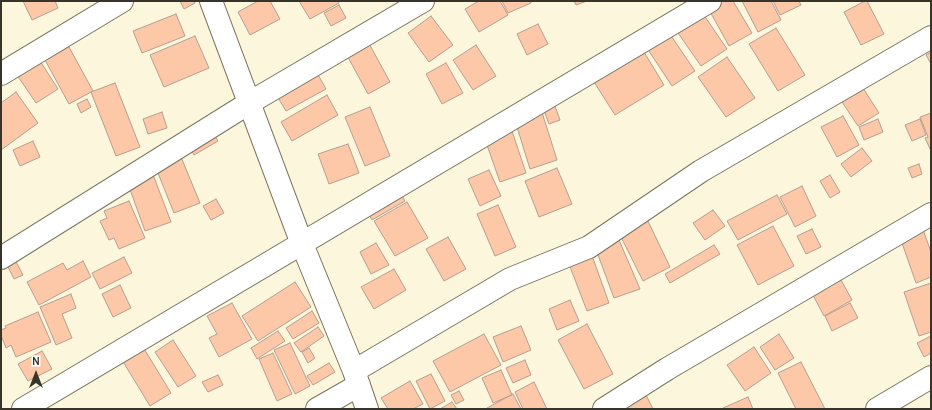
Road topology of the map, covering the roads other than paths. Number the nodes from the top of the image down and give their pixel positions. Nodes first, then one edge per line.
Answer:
1 (122, 1) edge
2 (211, 1) edge
3 (423, 1) edge
4 (710, 1) edge
5 (931, 37) edge
6 (1, 74) edge
7 (249, 103) junction
8 (931, 214) edge
9 (302, 244) junction
10 (1, 258) edge
11 (356, 378) junction
12 (931, 378) edge
13 (23, 409) edge
14 (317, 409) edge
15 (367, 409) edge
16 (604, 409) edge
17 (877, 409) edge

1 - 6 street
2 - 7 street
3 - 7 street
4 - 9 street
5 - 11 street
7 - 9 street
7 - 10 street
8 - 16 street
9 - 11 street
9 - 13 street
11 - 14 street
11 - 15 street
12 - 17 street

